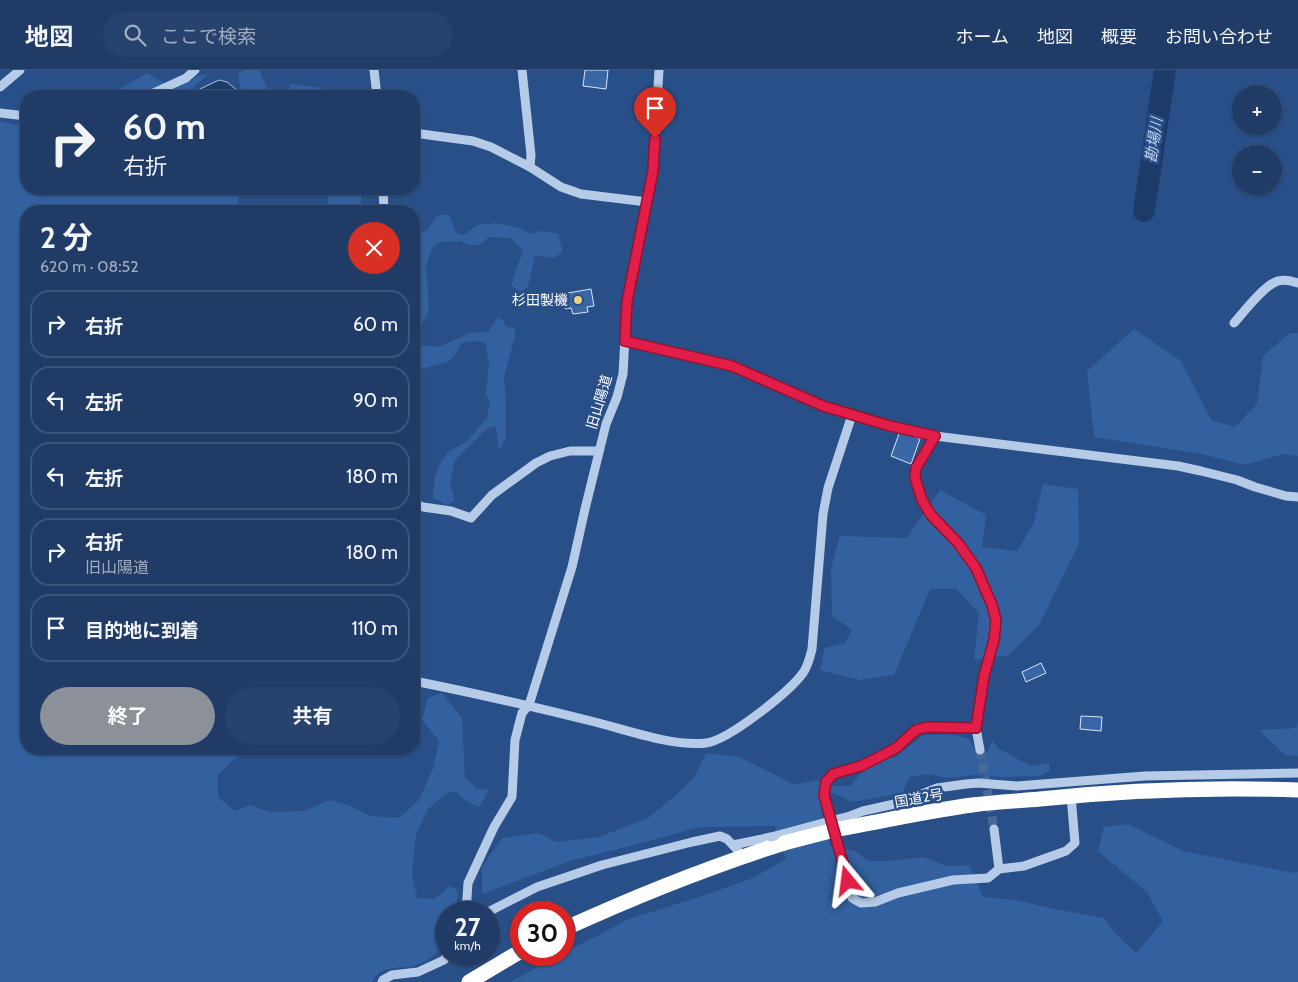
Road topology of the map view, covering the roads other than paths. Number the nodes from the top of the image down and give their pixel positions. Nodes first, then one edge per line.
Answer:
1 (20, 70) edge
2 (195, 70) edge
3 (374, 70) edge
4 (522, 70) edge
5 (659, 70) edge
6 (0, 87) edge
7 (160, 90) edge
8 (376, 90) edge
9 (0, 113) edge
10 (20, 115) edge
11 (420, 134) edge
12 (530, 167) junction
13 (647, 202) junction
14 (1298, 283) edge
15 (1234, 323) dead end
16 (625, 341) junction
17 (852, 415) junction
18 (935, 436) junction
19 (599, 451) junction
20 (1298, 497) edge
21 (420, 506) edge
22 (420, 682) edge
23 (529, 705) junction
24 (976, 728) junction
25 (980, 750) tunnel mouth
26 (1298, 773) edge
27 (1298, 790) edge
28 (1071, 796) junction
29 (836, 825) junction
30 (994, 829) tunnel mouth
31 (738, 851) junction
32 (999, 869) junction
33 (467, 901) edge
34 (500, 906) edge
35 (575, 924) edge
36 (510, 958) edge
37 (435, 964) edge
38 (382, 982) edge
39 (469, 982) edge

1 - 6 street
2 - 7 street
3 - 8 street
4 - 12 street
5 - 13 street, 旧山陽道
9 - 10 street
11 - 12 street
12 - 13 street
13 - 16 street, 旧山陽道
14 - 15 street
16 - 17 street
16 - 19 street, 旧山陽道
17 - 18 street
17 - 23 street
18 - 20 street
18 - 24 street
19 - 21 street
19 - 23 street, 旧山陽道
22 - 23 street
23 - 33 street, 旧山陽道
24 - 25 street
24 - 32 street
26 - 29 street
27 - 28 highway, 国道2号
28 - 29 highway, 国道2号
28 - 32 street
29 - 31 highway, 国道2号, bridge
30 - 32 street
31 - 34 street
31 - 35 highway, 国道2号
36 - 39 highway
37 - 38 street

